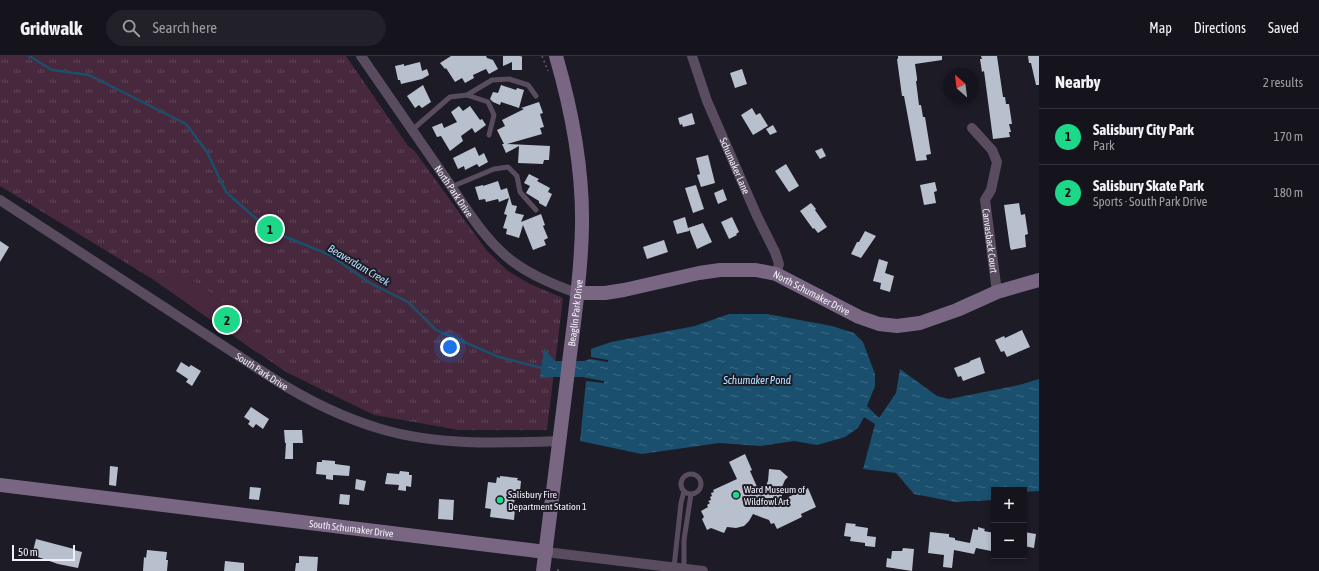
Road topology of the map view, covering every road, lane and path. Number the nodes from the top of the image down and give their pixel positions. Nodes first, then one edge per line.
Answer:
1 (361, 56) edge
2 (542, 56) edge
3 (556, 56) edge
4 (692, 56) edge
5 (548, 73) dead end
6 (467, 95) junction
7 (536, 96) dead end
8 (972, 128) dead end
9 (412, 130) junction
10 (489, 135) dead end
11 (451, 187) junction
12 (0, 200) edge
13 (536, 210) dead end
14 (776, 274) junction
15 (1039, 280) edge
16 (998, 292) junction
17 (577, 293) junction
18 (560, 441) junction
19 (0, 485) edge
20 (684, 491) junction
21 (691, 494) junction
22 (546, 552) junction
23 (679, 568) junction
24 (543, 571) edge
25 (703, 571) edge

1 - 9 street, North Park Drive
2 - 5 path
3 - 17 street, Beaglin Park Drive
4 - 14 street, Schumaker Lane
6 - 7 lane
6 - 9 lane
6 - 10 lane
8 - 16 street, Canvasback Court
9 - 11 street, North Park Drive
11 - 13 lane
11 - 17 street, North Park Drive
12 - 18 street, South Park Drive
14 - 16 street, North Schumaker Drive
14 - 17 street, North Schumaker Drive
15 - 16 street, North Schumaker Drive
17 - 18 street, Beaglin Park Drive
18 - 22 street, Beaglin Park Drive
19 - 22 street, South Schumaker Drive
20 - 21 lane
20 - 21 lane
20 - 23 lane
21 - 23 lane
22 - 23 street, South Schumaker Drive
22 - 24 street, Beaglin Park Drive
23 - 25 street, South Schumaker Drive

